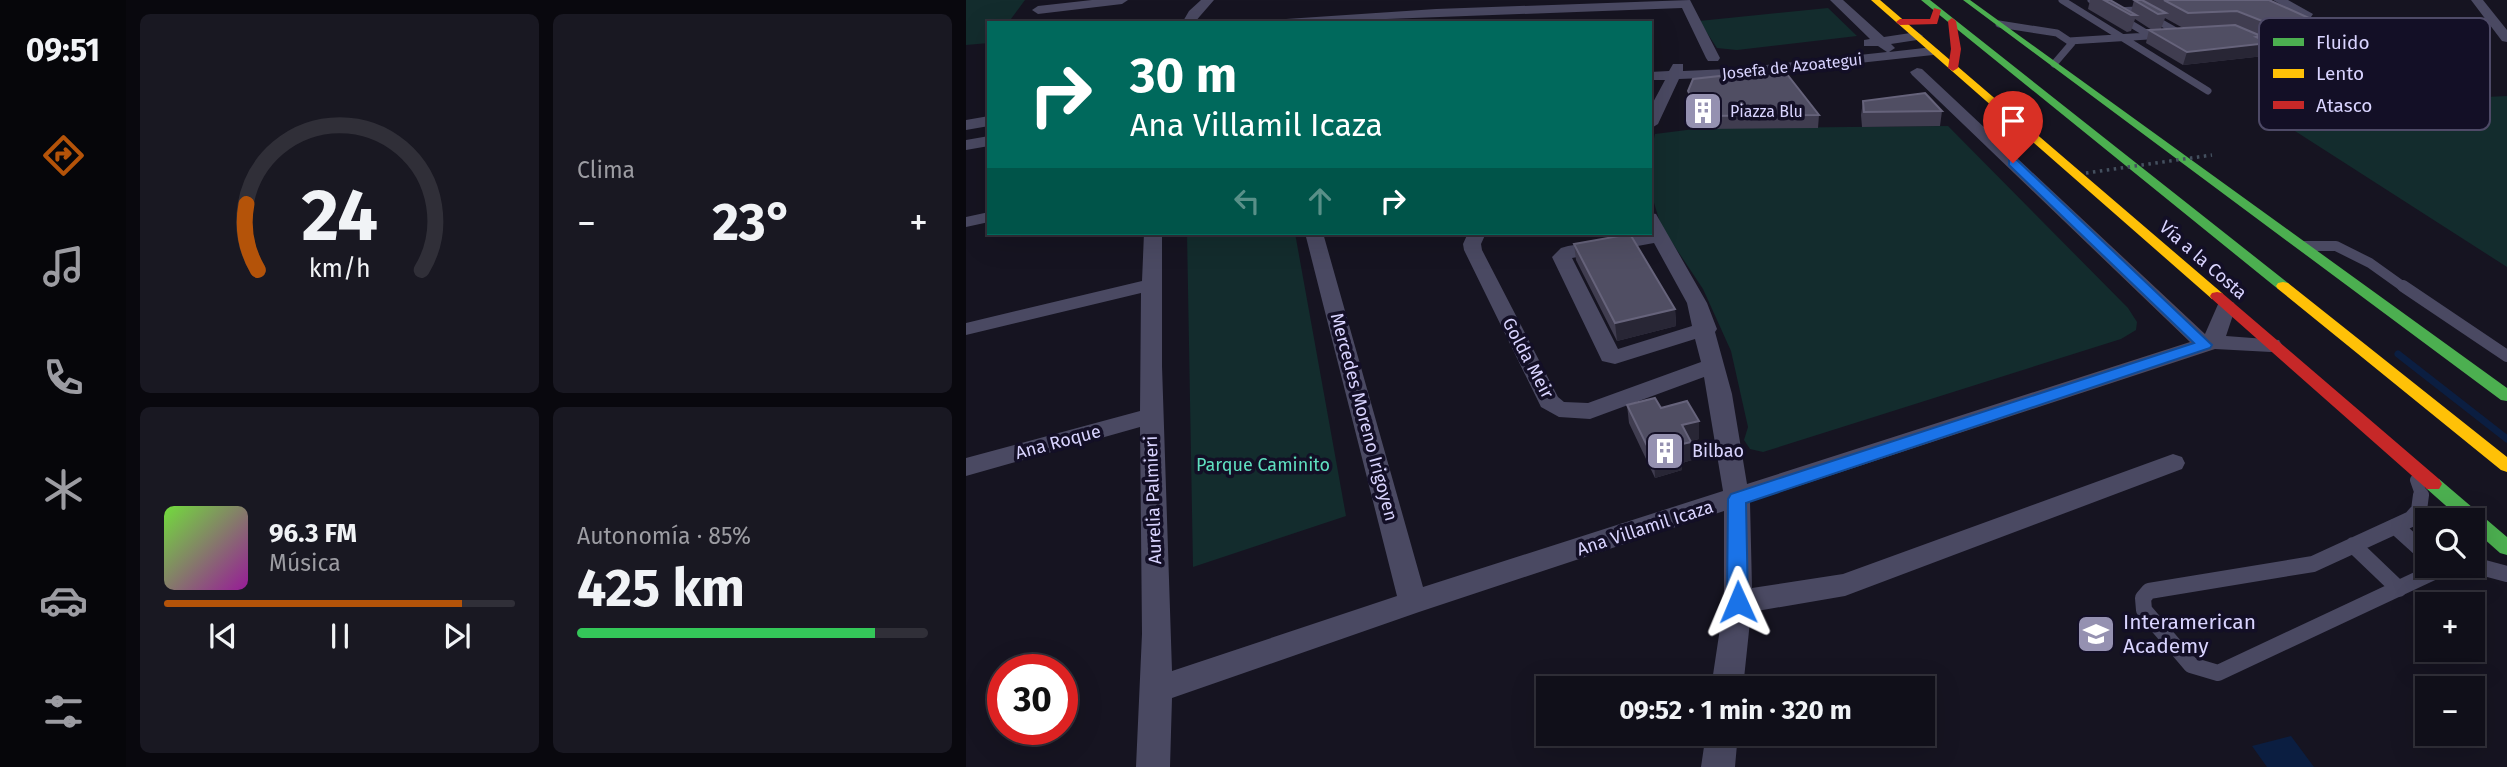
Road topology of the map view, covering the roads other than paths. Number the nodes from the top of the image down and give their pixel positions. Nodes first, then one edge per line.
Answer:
1 (1122, 0) edge
2 (1208, 0) edge
3 (1836, 0) edge
4 (1875, 0) edge
5 (1964, 0) edge
6 (2092, 0) edge
7 (2280, 0) edge
8 (2477, 0) edge
9 (2064, 1) edge
10 (1686, 2) edge
11 (1041, 5) edge
12 (1580, 5) edge
13 (1932, 11) edge
14 (2109, 11) junction
15 (2307, 14) edge
16 (1029, 21) edge
17 (1189, 21) edge
18 (1313, 21) edge
19 (1952, 21) junction
20 (1900, 22) junction
21 (1995, 23) junction
22 (2110, 30) junction
23 (2181, 34) junction
24 (2190, 34) edge
25 (2060, 35) junction
26 (1917, 36) junction
27 (2151, 36) junction
28 (2121, 37) junction
29 (2246, 38) edge
30 (2507, 38) edge
31 (1881, 41) junction
32 (2069, 41) junction
33 (2259, 44) edge
34 (1852, 45) dead end
35 (1933, 51) junction
36 (1896, 55) junction
37 (1726, 57) junction
38 (1845, 61) junction
39 (1652, 64) edge
40 (2054, 64) junction
41 (1783, 68) junction
42 (1953, 68) junction
43 (1677, 69) junction
44 (1748, 71) junction
45 (1917, 72) dead end
46 (1652, 75) edge
47 (2208, 91) dead end
48 (1652, 119) edge
49 (987, 121) edge
50 (966, 125) edge
51 (987, 127) edge
52 (966, 131) edge
53 (987, 135) edge
54 (966, 139) edge
55 (987, 141) edge
56 (966, 145) edge
57 (987, 217) edge
58 (966, 222) edge
59 (1655, 227) edge
60 (1153, 235) edge
61 (1315, 235) edge
62 (1476, 235) edge
63 (1627, 235) edge
64 (2304, 246) junction
65 (1150, 285) junction
66 (2226, 306) junction
67 (966, 329) edge
68 (1706, 329) junction
69 (2209, 343) junction
70 (2271, 345) junction
71 (2507, 356) edge
72 (1714, 365) junction
73 (2507, 396) edge
74 (1150, 416) junction
75 (2408, 462) junction
76 (2173, 463) dead end
77 (2507, 466) edge
78 (966, 467) edge
79 (1737, 499) junction
80 (2396, 527) junction
81 (2415, 544) edge
82 (2353, 545) junction
83 (2507, 548) edge
84 (2485, 568) edge
85 (2507, 574) edge
86 (2419, 578) edge
87 (2399, 589) junction
88 (1413, 602) junction
89 (1738, 602) junction
90 (1729, 676) edge
91 (1158, 689) junction
92 (1720, 746) edge
93 (1153, 767) edge
94 (1718, 767) edge

1 - 11 street
2 - 17 street
3 - 31 street
4 - 20 main road, Vía a la Costa
5 - 21 main road
6 - 9 lane
6 - 14 lane
7 - 15 street
8 - 30 street
9 - 22 lane
10 - 12 street
10 - 37 street
11 - 16 street
12 - 18 street
13 - 19 main road, Vía a la Costa
13 - 20 main road
13 - 26 main road
14 - 23 lane
14 - 27 lane
19 - 42 main road
19 - 77 main road, Vía a la Costa
20 - 26 main road, Vía a la Costa
21 - 25 lane
21 - 40 main road
22 - 25 lane
22 - 28 lane
23 - 24 lane
23 - 27 lane
25 - 32 lane
26 - 31 street, Josefa de Azoategui
26 - 35 main road, Vía a la Costa
27 - 28 lane
28 - 32 lane
28 - 47 lane
29 - 33 lane
31 - 34 street, Josefa de Azoategui
31 - 36 street
32 - 40 lane
35 - 36 street, Josefa de Azoategui
35 - 42 main road, Vía a la Costa
36 - 38 street, Josefa de Azoategui
37 - 43 street, Josefa de Azoategui
37 - 44 street
38 - 41 street, Josefa de Azoategui
38 - 41 street
39 - 43 street, Josefa de Azoategui
40 - 64 main road
41 - 44 street, Josefa de Azoategui
42 - 66 main road, Vía a la Costa
43 - 44 street, Josefa de Azoategui
43 - 46 street, Josefa de Azoategui
43 - 48 street
45 - 69 street
49 - 50 street
51 - 52 street
53 - 54 street
55 - 56 street
57 - 58 street
59 - 68 street
60 - 65 street, Aurelia Palmieri
61 - 88 street, Mercedes Moreno Irigoyen
62 - 72 street, Golda Meir
63 - 68 street
64 - 71 lane
64 - 73 main road
65 - 67 street
65 - 74 street, Aurelia Palmieri
66 - 69 street
66 - 70 main road, Vía a la Costa
68 - 72 street
69 - 70 street, Ana Villamil Icaza
69 - 79 street, Ana Villamil Icaza
70 - 75 main road, Vía a la Costa
72 - 79 street
74 - 78 street, Ana Roque
74 - 91 street, Aurelia Palmieri
75 - 80 lane
75 - 83 main road, Vía a la Costa
76 - 89 street
79 - 88 street, Ana Villamil Icaza
79 - 89 street
80 - 81 lane
80 - 82 lane
82 - 87 lane
82 - 87 lane
84 - 85 lane
86 - 87 lane
88 - 91 street, Ana Villamil Icaza
89 - 90 street
91 - 93 street, Aurelia Palmieri
92 - 94 street

